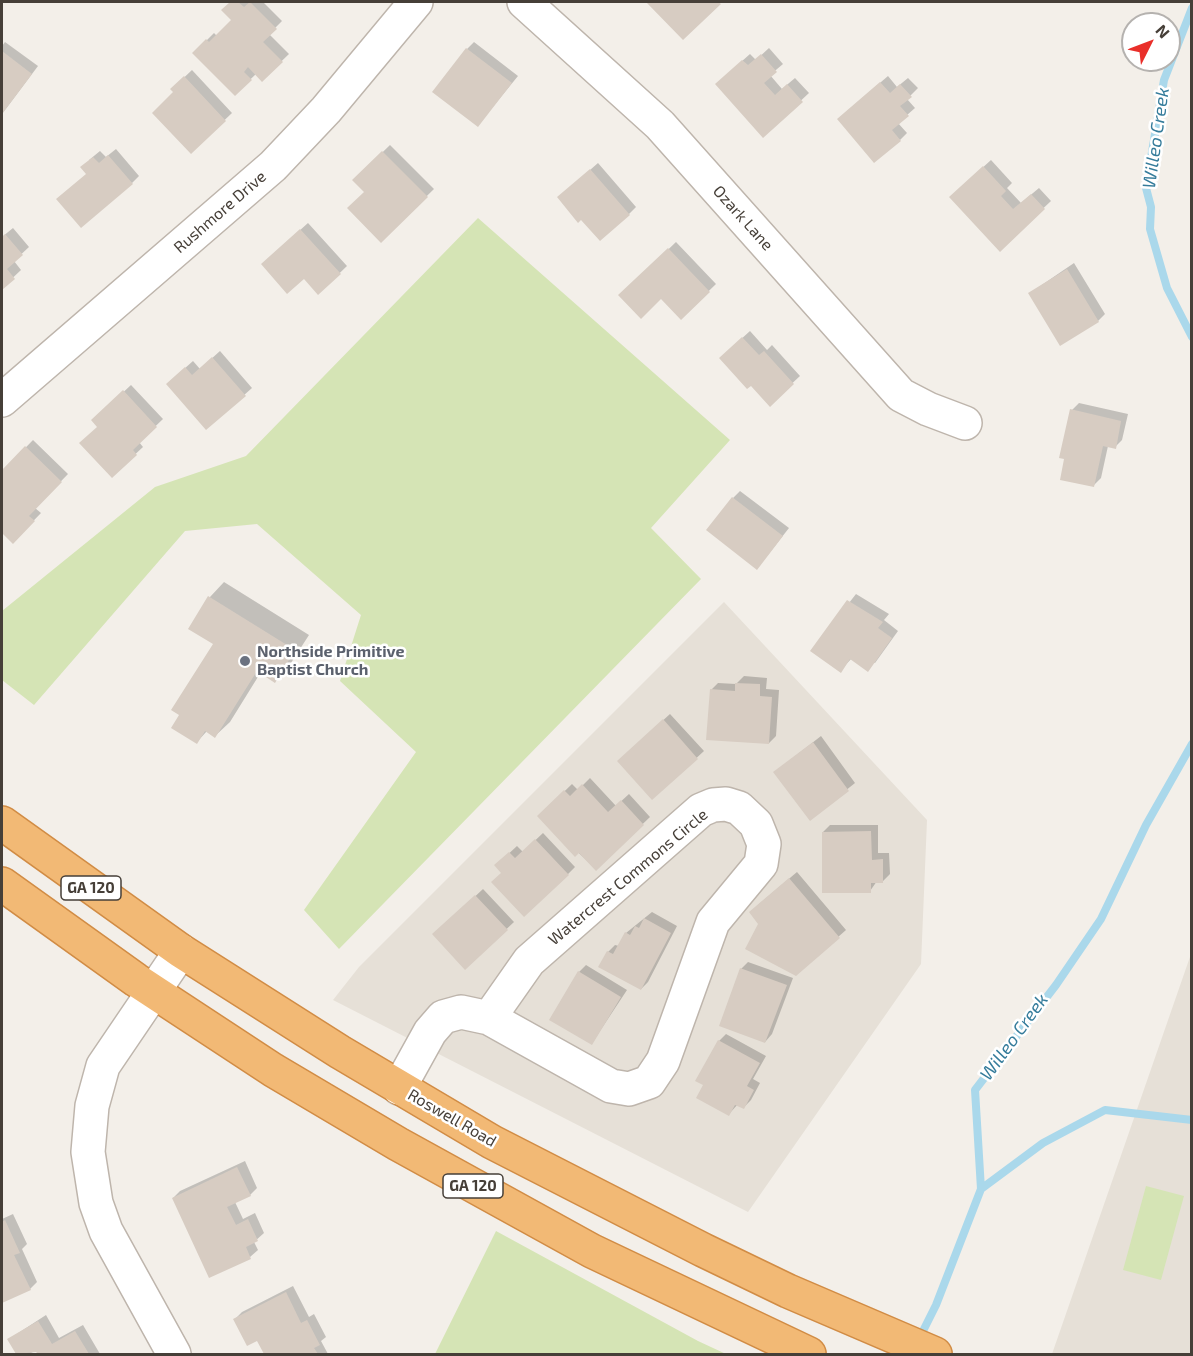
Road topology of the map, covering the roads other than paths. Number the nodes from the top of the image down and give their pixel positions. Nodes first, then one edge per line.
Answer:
1 (416, 2) edge
2 (524, 2) edge
3 (2, 400) edge
4 (965, 423) dead end
5 (2, 823) edge
6 (2, 884) edge
7 (181, 951) junction
8 (153, 991) junction
9 (489, 1018) junction
10 (399, 1088) junction
11 (174, 1354) edge
12 (809, 1354) edge
13 (936, 1354) edge

1 - 3 street, Rushmore Drive
2 - 4 street, Ozark Lane
5 - 7 highway, Roswell Road / GA 120
6 - 8 highway, GA 120
7 - 8 street
7 - 10 highway, Roswell Road / GA 120
8 - 11 street
8 - 12 highway, GA 120
9 - 9 street, Watercrest Commons Circle
9 - 10 street, Watercrest Commons Circle
10 - 13 highway, Roswell Road / GA 120

